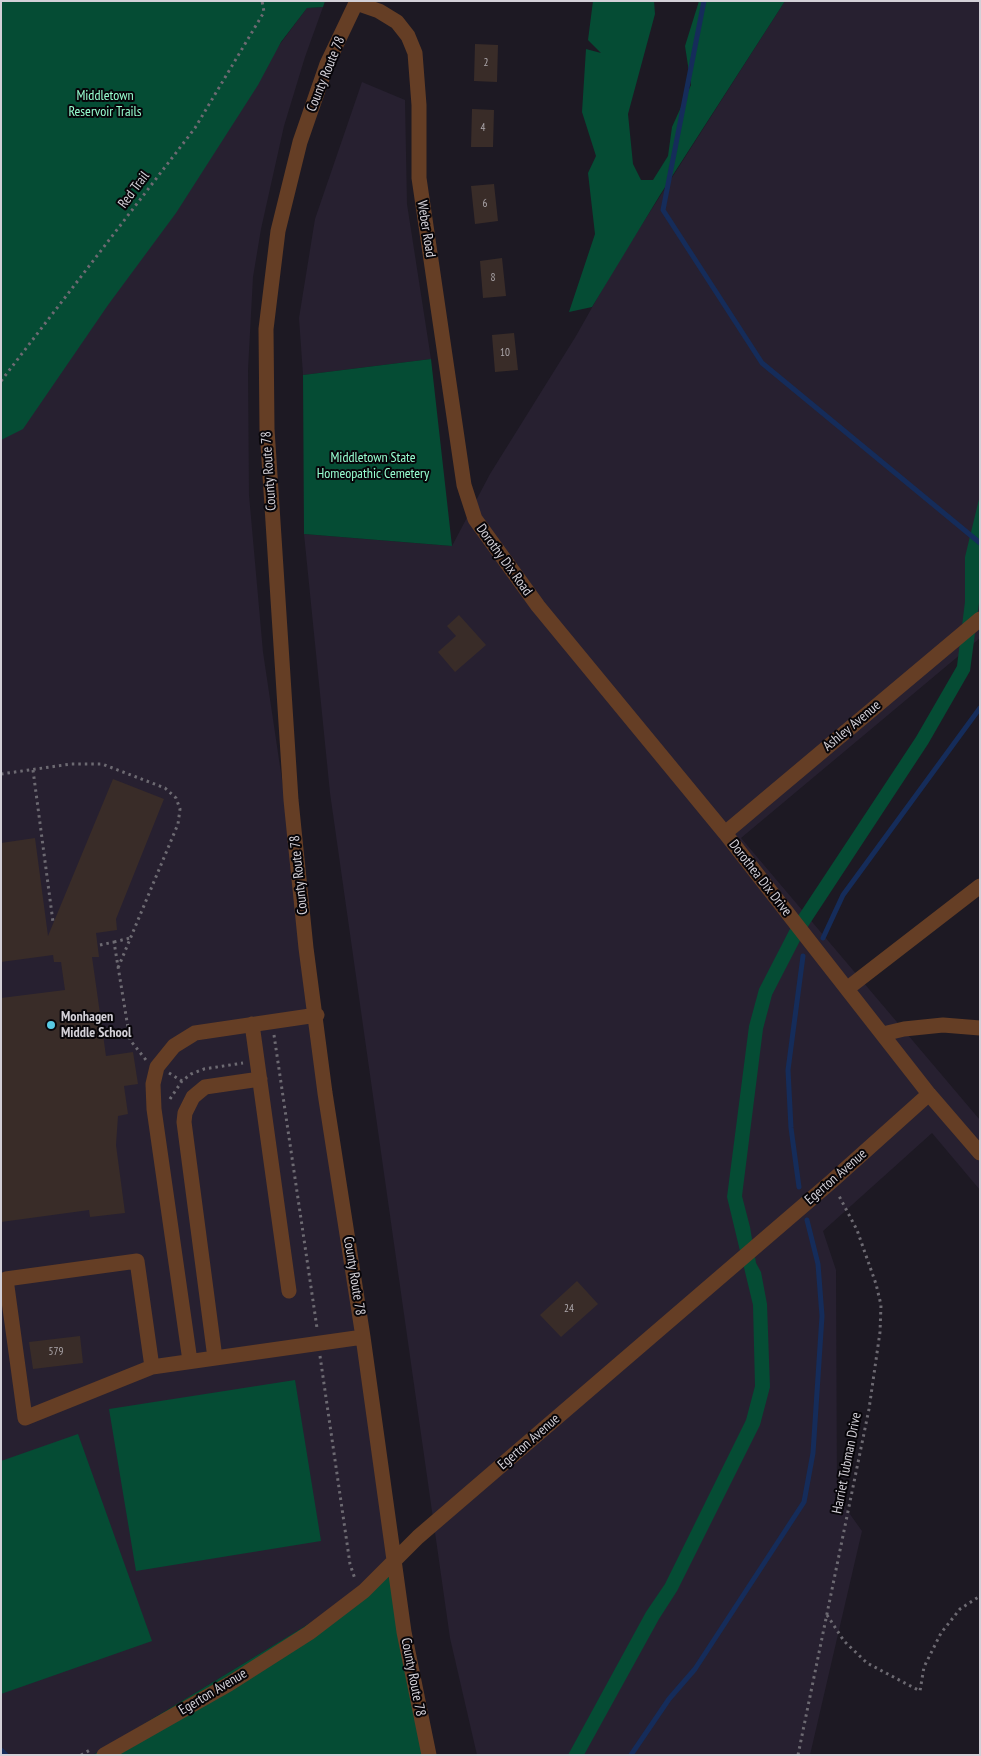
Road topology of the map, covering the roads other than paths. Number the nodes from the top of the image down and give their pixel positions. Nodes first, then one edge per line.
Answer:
1 (357, 2) edge
2 (464, 484) joint
3 (538, 606) joint
4 (980, 618) edge
5 (725, 833) junction
6 (980, 886) edge
7 (848, 988) junction
8 (317, 1015) junction
9 (252, 1024) junction
10 (980, 1028) edge
11 (882, 1034) junction
12 (260, 1079) junction
13 (929, 1094) junction
14 (980, 1153) edge
15 (289, 1291) dead end
16 (363, 1337) junction
17 (202, 1360) junction
18 (152, 1367) junction
19 (394, 1561) junction
20 (104, 1755) edge
21 (429, 1755) edge

1 - 2 street, Weber Road
1 - 8 street, County Route 78
2 - 3 street, Dorothy Dix Road
3 - 5 street, Dorothea Dix Drive
4 - 5 street, Ashley Avenue
5 - 7 street, Dorothea Dix Drive
6 - 7 street
7 - 11 street, Dorothea Dix Drive
8 - 9 street
8 - 16 street, County Route 78
9 - 12 street
9 - 17 street
10 - 11 street
11 - 13 street, Dorothea Dix Drive
12 - 15 street
12 - 17 street
13 - 14 street, Dorothea Dix Drive
13 - 19 street, Egerton Avenue
16 - 17 street
16 - 19 street, County Route 78
17 - 18 street
18 - 18 street
19 - 20 street, Egerton Avenue
19 - 21 street, County Route 78

